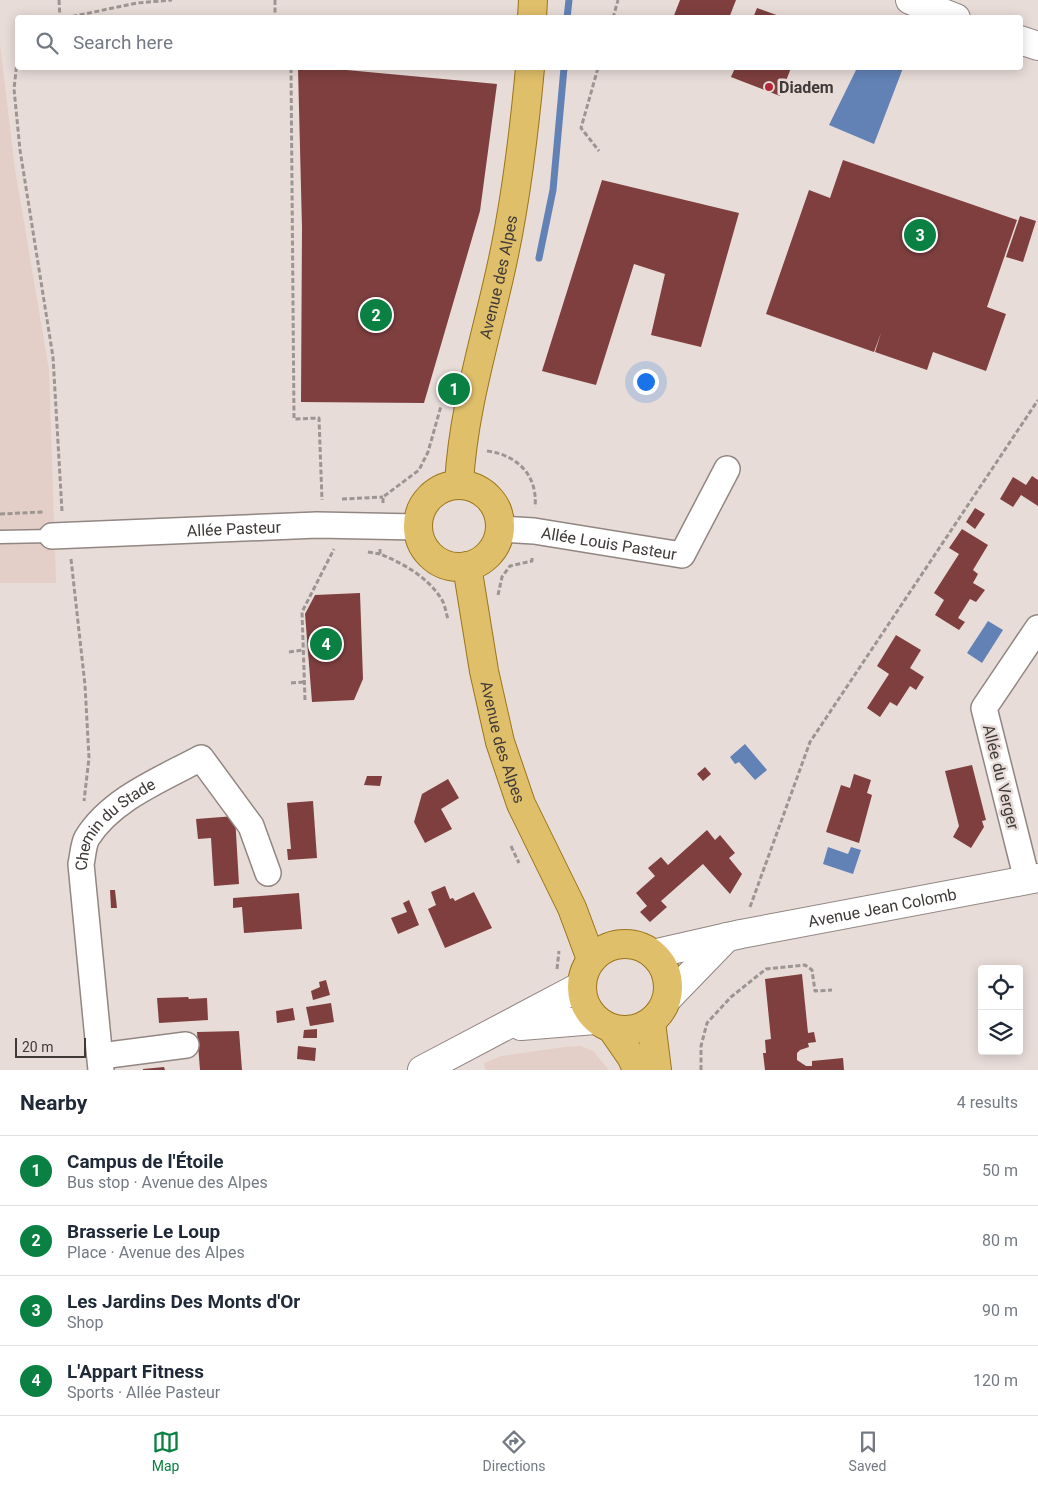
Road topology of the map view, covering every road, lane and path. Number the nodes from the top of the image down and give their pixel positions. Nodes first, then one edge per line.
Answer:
1 (59, 0) edge
2 (172, 0) edge
3 (275, 0) edge
4 (533, 0) edge
5 (618, 0) edge
6 (910, 1) edge
7 (60, 15) edge
8 (80, 15) edge
9 (275, 15) edge
10 (532, 15) edge
11 (614, 15) edge
12 (948, 15) edge
13 (1023, 41) edge
14 (1038, 46) edge
15 (16, 70) edge
16 (291, 70) edge
17 (530, 70) edge
18 (597, 70) edge
19 (598, 151) dead end
20 (443, 400) dead end
21 (1038, 400) edge
22 (430, 442) dead end
23 (727, 469) dead end
24 (459, 484) junction
25 (322, 500) dead end
26 (44, 512) dead end
27 (0, 514) edge
28 (57, 528) junction
29 (417, 528) junction
30 (500, 529) junction
31 (0, 537) edge
32 (335, 549) dead end
33 (467, 566) junction
34 (1038, 628) edge
35 (303, 650) junction
36 (289, 652) dead end
37 (304, 682) junction
38 (291, 683) dead end
39 (305, 700) dead end
40 (86, 839) junction
41 (268, 873) dead end
42 (1033, 879) edge
43 (734, 935) junction
44 (603, 952) junction
45 (652, 954) junction
46 (581, 986) junction
47 (832, 990) dead end
48 (667, 999) junction
49 (651, 1022) junction
50 (603, 1024) junction
51 (500, 1029) junction
52 (186, 1045) dead end
53 (101, 1063) edge
54 (422, 1070) edge
55 (637, 1070) edge
56 (657, 1070) edge
57 (700, 1070) edge

1 - 7 path
2 - 8 path
3 - 9 path
4 - 10 main road
5 - 11 path
6 - 12 street
13 - 14 street
15 - 28 path
16 - 25 path
17 - 24 main road, Avenue des Alpes
18 - 19 path
20 - 22 path
21 - 43 path
23 - 30 street, Allée Louis Pasteur
24 - 29 main road
24 - 30 main road
26 - 27 path
28 - 29 street, Allée Pasteur
28 - 31 lane
28 - 40 path
29 - 33 main road
30 - 33 main road
32 - 35 path
33 - 44 main road, Avenue des Alpes
34 - 42 street, Allée du Verger
35 - 36 path
35 - 37 path
37 - 38 path
37 - 39 path
40 - 41 street, Chemin du Stade
40 - 53 street, Chemin du Stade
42 - 43 street, Avenue Jean Colomb
43 - 45 street, Avenue Jean Colomb
43 - 48 street
44 - 45 main road
44 - 46 main road
45 - 48 main road
46 - 50 main road
46 - 51 street
47 - 57 path
48 - 49 main road
49 - 50 main road
49 - 56 main road
50 - 51 street
50 - 55 main road
51 - 54 street
52 - 53 street, Chemin du Stade

